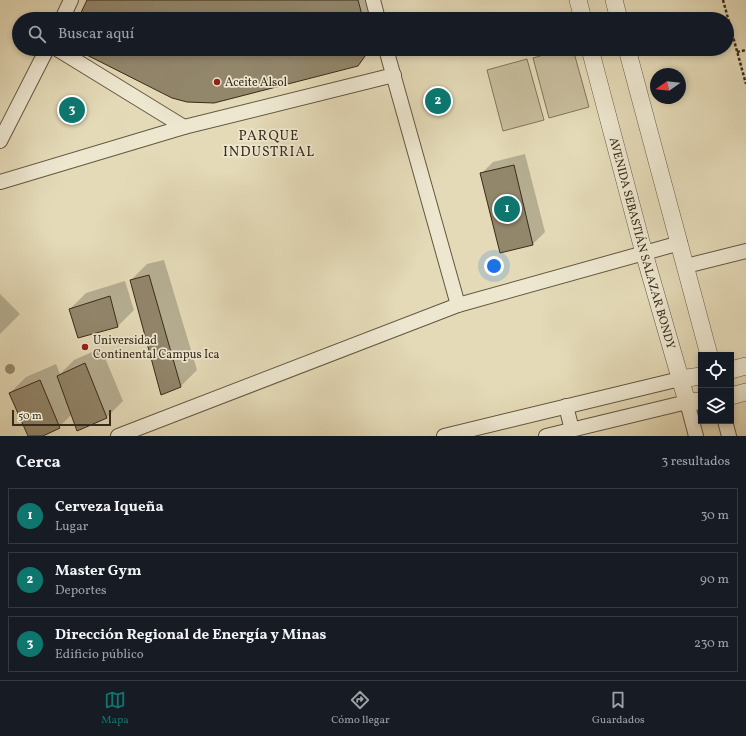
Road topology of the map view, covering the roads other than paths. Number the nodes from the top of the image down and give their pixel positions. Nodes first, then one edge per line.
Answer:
1 (71, 0) edge
2 (373, 0) edge
3 (578, 0) edge
4 (614, 0) edge
5 (65, 12) edge
6 (376, 12) edge
7 (581, 12) edge
8 (617, 12) edge
9 (43, 56) edge
10 (68, 56) edge
11 (388, 56) edge
12 (592, 56) edge
13 (629, 56) edge
14 (394, 75) junction
15 (184, 127) junction
16 (0, 142) edge
17 (0, 182) edge
18 (680, 243) junction
19 (746, 251) edge
20 (644, 253) junction
21 (686, 266) junction
22 (458, 305) junction
23 (708, 352) edge
24 (746, 366) edge
25 (734, 369) edge
26 (698, 376) edge
27 (680, 379) junction
28 (746, 392) edge
29 (734, 395) edge
30 (694, 402) edge
31 (566, 406) junction
32 (726, 424) edge
33 (572, 430) junction
34 (118, 436) edge
35 (444, 436) edge
36 (546, 436) edge
37 (696, 436) edge
38 (729, 436) edge

1 - 5 street
2 - 6 street
3 - 7 street
4 - 8 street
9 - 16 street
10 - 15 street
11 - 14 street
12 - 20 street, AVENIDA SEBASTIÁN SALAZAR BONDY
13 - 18 street
14 - 15 street
14 - 22 street
15 - 17 street
18 - 20 street
18 - 21 street
19 - 21 street
20 - 22 street
20 - 27 street, AVENIDA SEBASTIÁN SALAZAR BONDY
21 - 23 street
22 - 34 street
24 - 25 street
26 - 27 street
27 - 30 street, AVENIDA SEBASTIÁN SALAZAR BONDY
27 - 31 street
28 - 29 street
30 - 33 street
30 - 37 street, AVENIDA SEBASTIÁN SALAZAR BONDY
31 - 33 street
31 - 35 street
32 - 38 street
33 - 36 street

